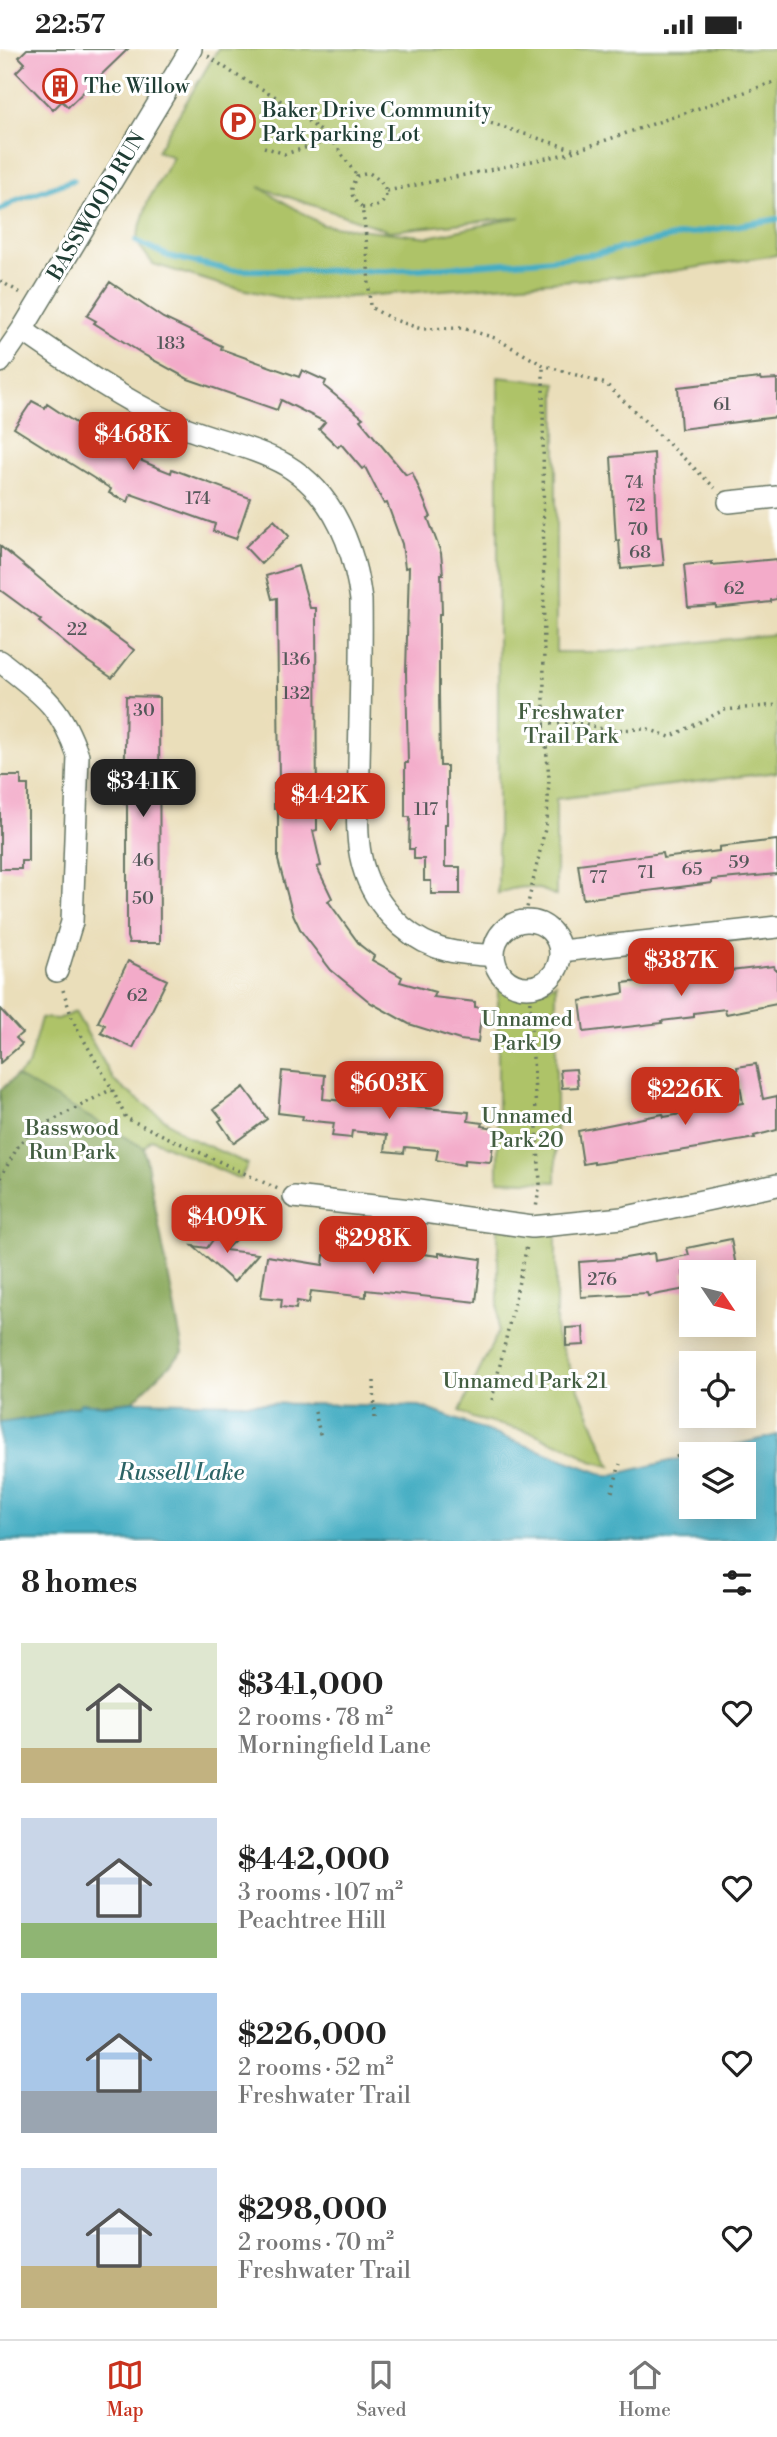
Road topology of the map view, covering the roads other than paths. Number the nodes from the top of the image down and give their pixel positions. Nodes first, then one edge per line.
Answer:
1 (200, 53) edge
2 (22, 330) junction
3 (0, 362) edge
4 (777, 498) edge
5 (729, 502) road end
6 (0, 661) edge
7 (777, 927) edge
8 (561, 951) junction
9 (494, 956) junction
10 (57, 971) road end
11 (777, 1185) edge
12 (294, 1196) road end

1 - 2 street, BASSWOOD RUN
2 - 3 street, BASSWOOD RUN
2 - 9 street
4 - 5 street
6 - 10 street
7 - 8 street
8 - 9 street
8 - 9 street
11 - 12 street

